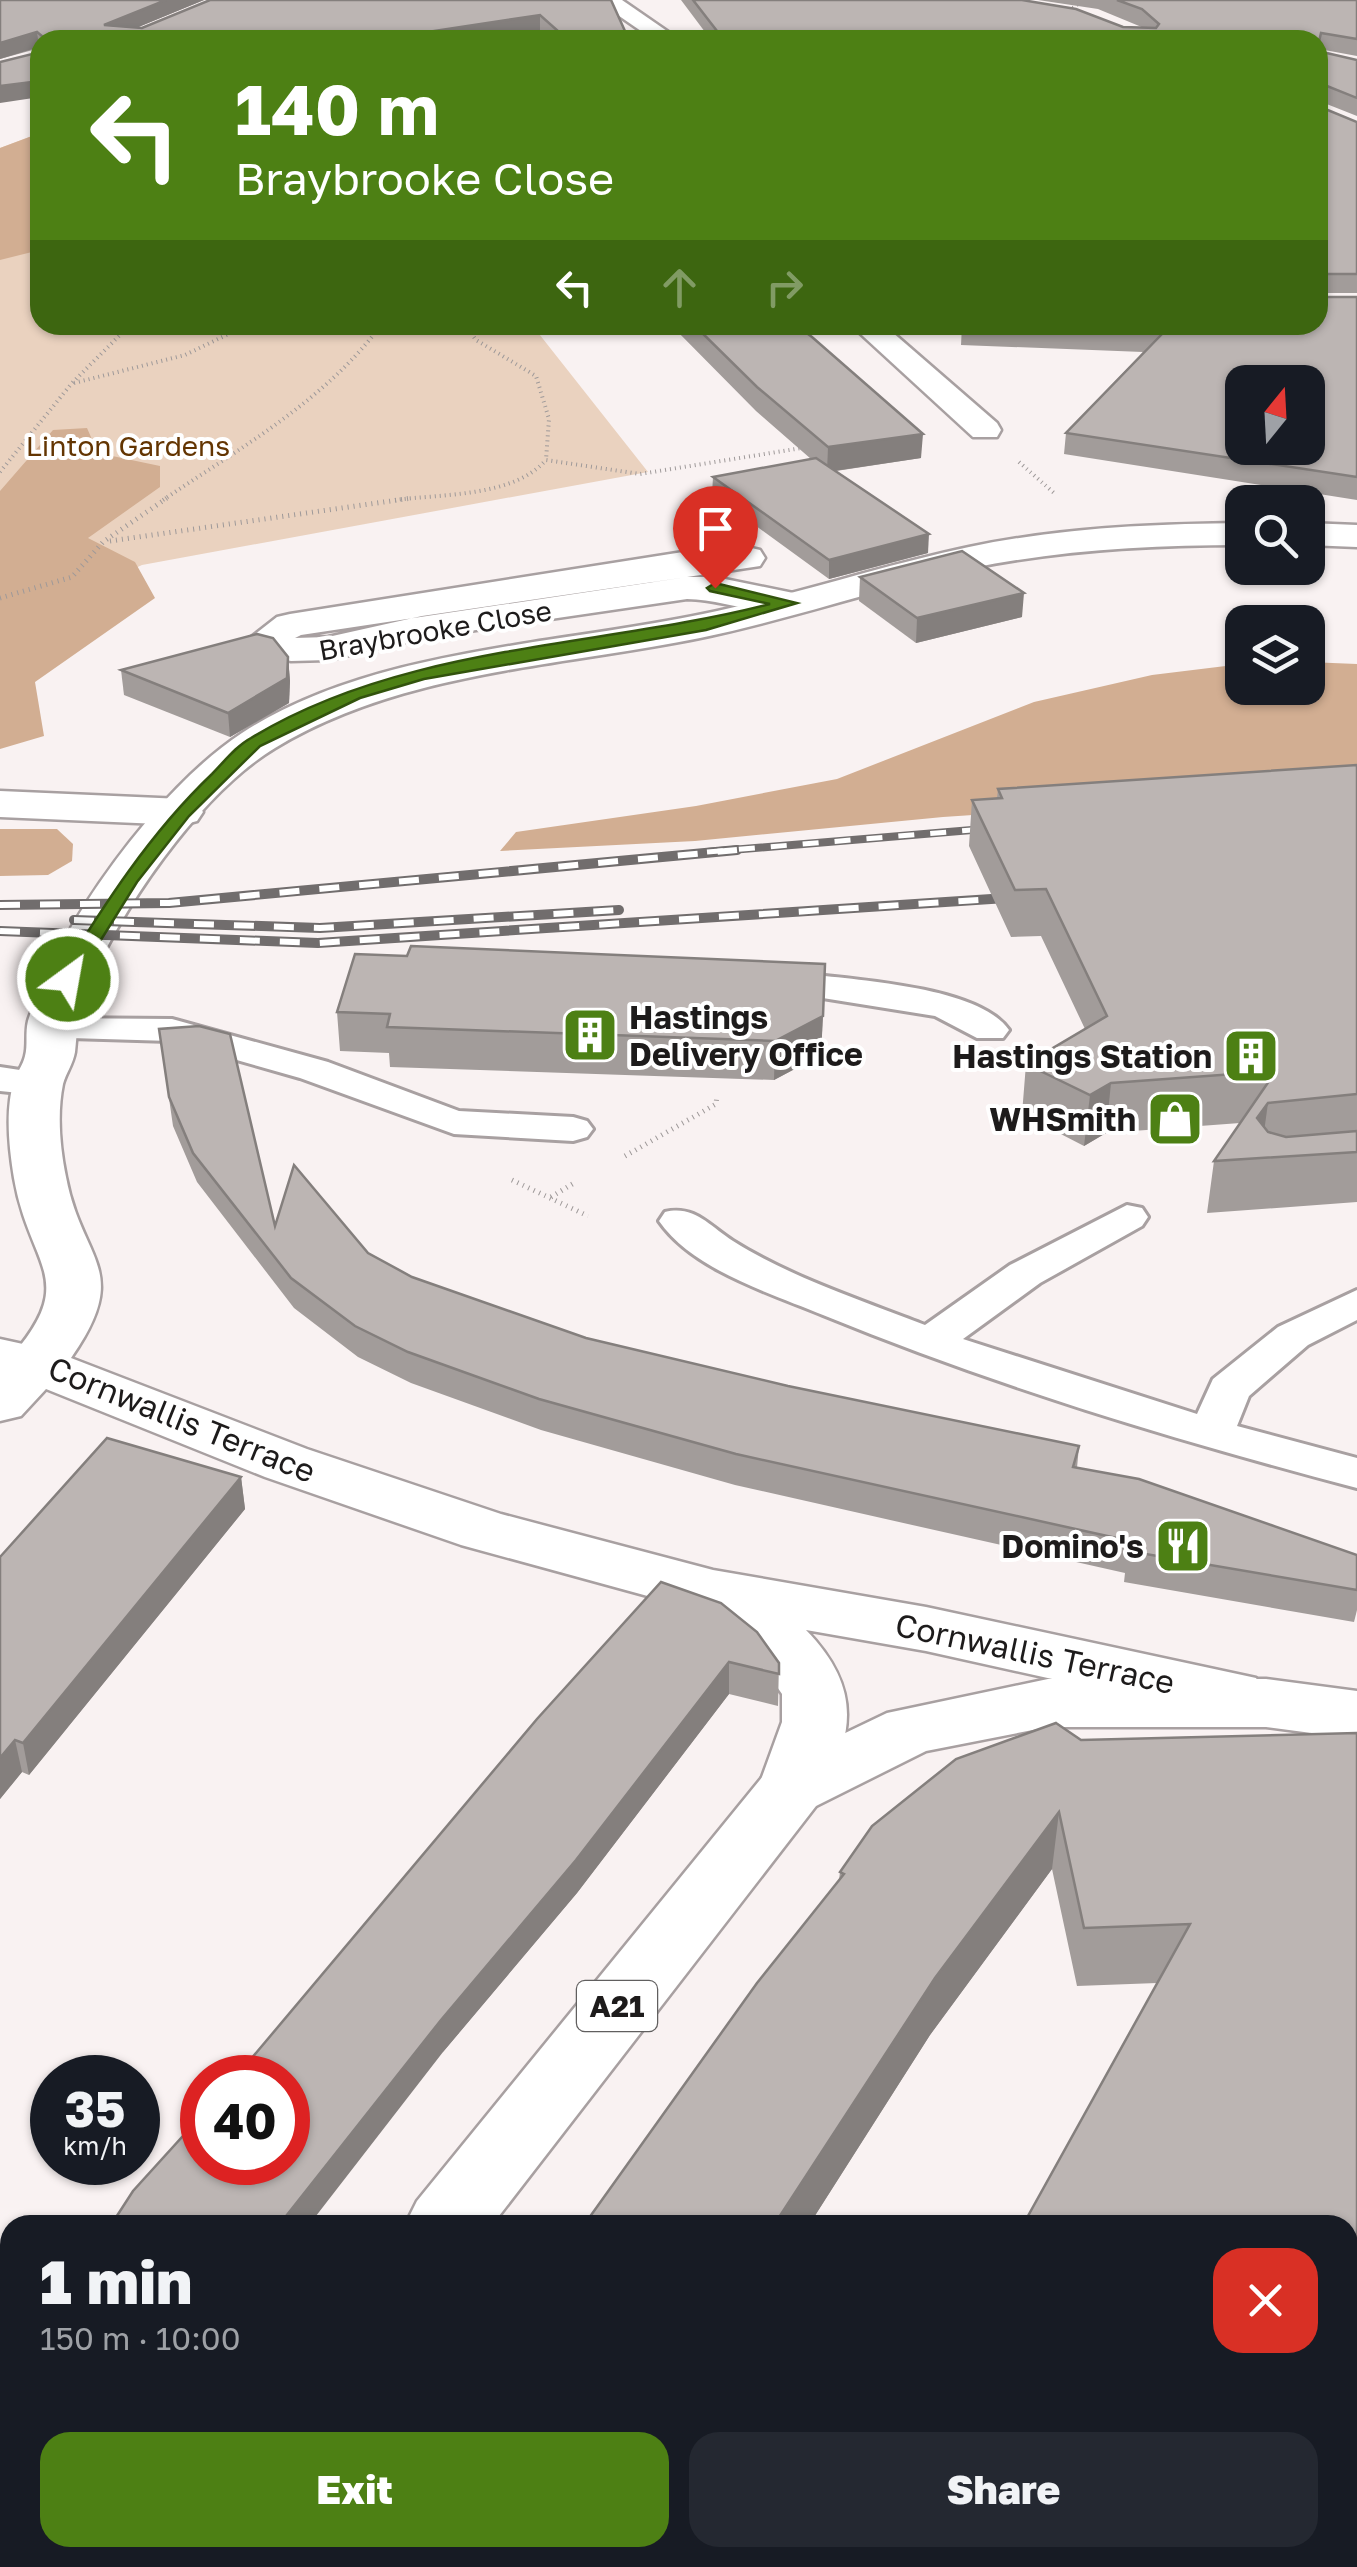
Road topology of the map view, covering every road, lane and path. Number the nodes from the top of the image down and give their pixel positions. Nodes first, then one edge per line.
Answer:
1 (607, 0) edge
2 (1091, 0) edge
3 (1062, 11) edge
4 (654, 30) edge
5 (120, 335) edge
6 (232, 335) edge
7 (374, 335) edge
8 (472, 335) edge
9 (877, 335) edge
10 (72, 383) junction
11 (985, 430) dead end
12 (815, 446) edge
13 (546, 460) junction
14 (0, 472) edge
15 (1225, 535) edge
16 (1325, 535) edge
17 (1357, 536) edge
18 (103, 542) junction
19 (720, 554) dead end
20 (0, 598) edge
21 (790, 603) junction
22 (0, 804) edge
23 (182, 812) junction
24 (792, 983) edge
25 (50, 1029) junction
26 (990, 1030) dead end
27 (19, 1081) edge
28 (717, 1095) dead end
29 (573, 1128) dead end
30 (614, 1161) dead end
31 (584, 1178) dead end
32 (550, 1198) dead end
33 (1127, 1217) dead end
34 (680, 1221) dead end
35 (1357, 1304) edge
36 (928, 1344) junction
37 (12, 1375) edge
38 (1211, 1435) junction
39 (1357, 1473) edge
40 (713, 1592) junction
41 (1266, 1703) junction
42 (1357, 1716) edge
43 (792, 1788) junction
44 (453, 2215) edge

1 - 4 main road
2 - 3 path
5 - 10 path
6 - 10 path
7 - 18 path
8 - 13 path
9 - 11 main road
10 - 14 path
12 - 13 path
13 - 18 path
15 - 21 main road, Cornwallis Terrace
16 - 17 main road
18 - 20 path
19 - 21 main road, Braybrooke Close
21 - 23 main road, Cornwallis Terrace
22 - 23 main road
23 - 25 main road, Cornwallis Terrace
24 - 26 lane
25 - 27 main road, Cornwallis Terrace
25 - 29 lane
27 - 37 main road, Cornwallis Terrace
28 - 30 path
31 - 32 path
33 - 36 lane
34 - 36 lane
35 - 38 lane
36 - 38 lane
37 - 40 main road, Cornwallis Terrace
38 - 39 lane
40 - 41 main road, Cornwallis Terrace
40 - 43 main road, Cornwallis Terrace
41 - 42 main road, Cornwallis Terrace / A21
41 - 43 main road, A21
43 - 44 main road, A21

